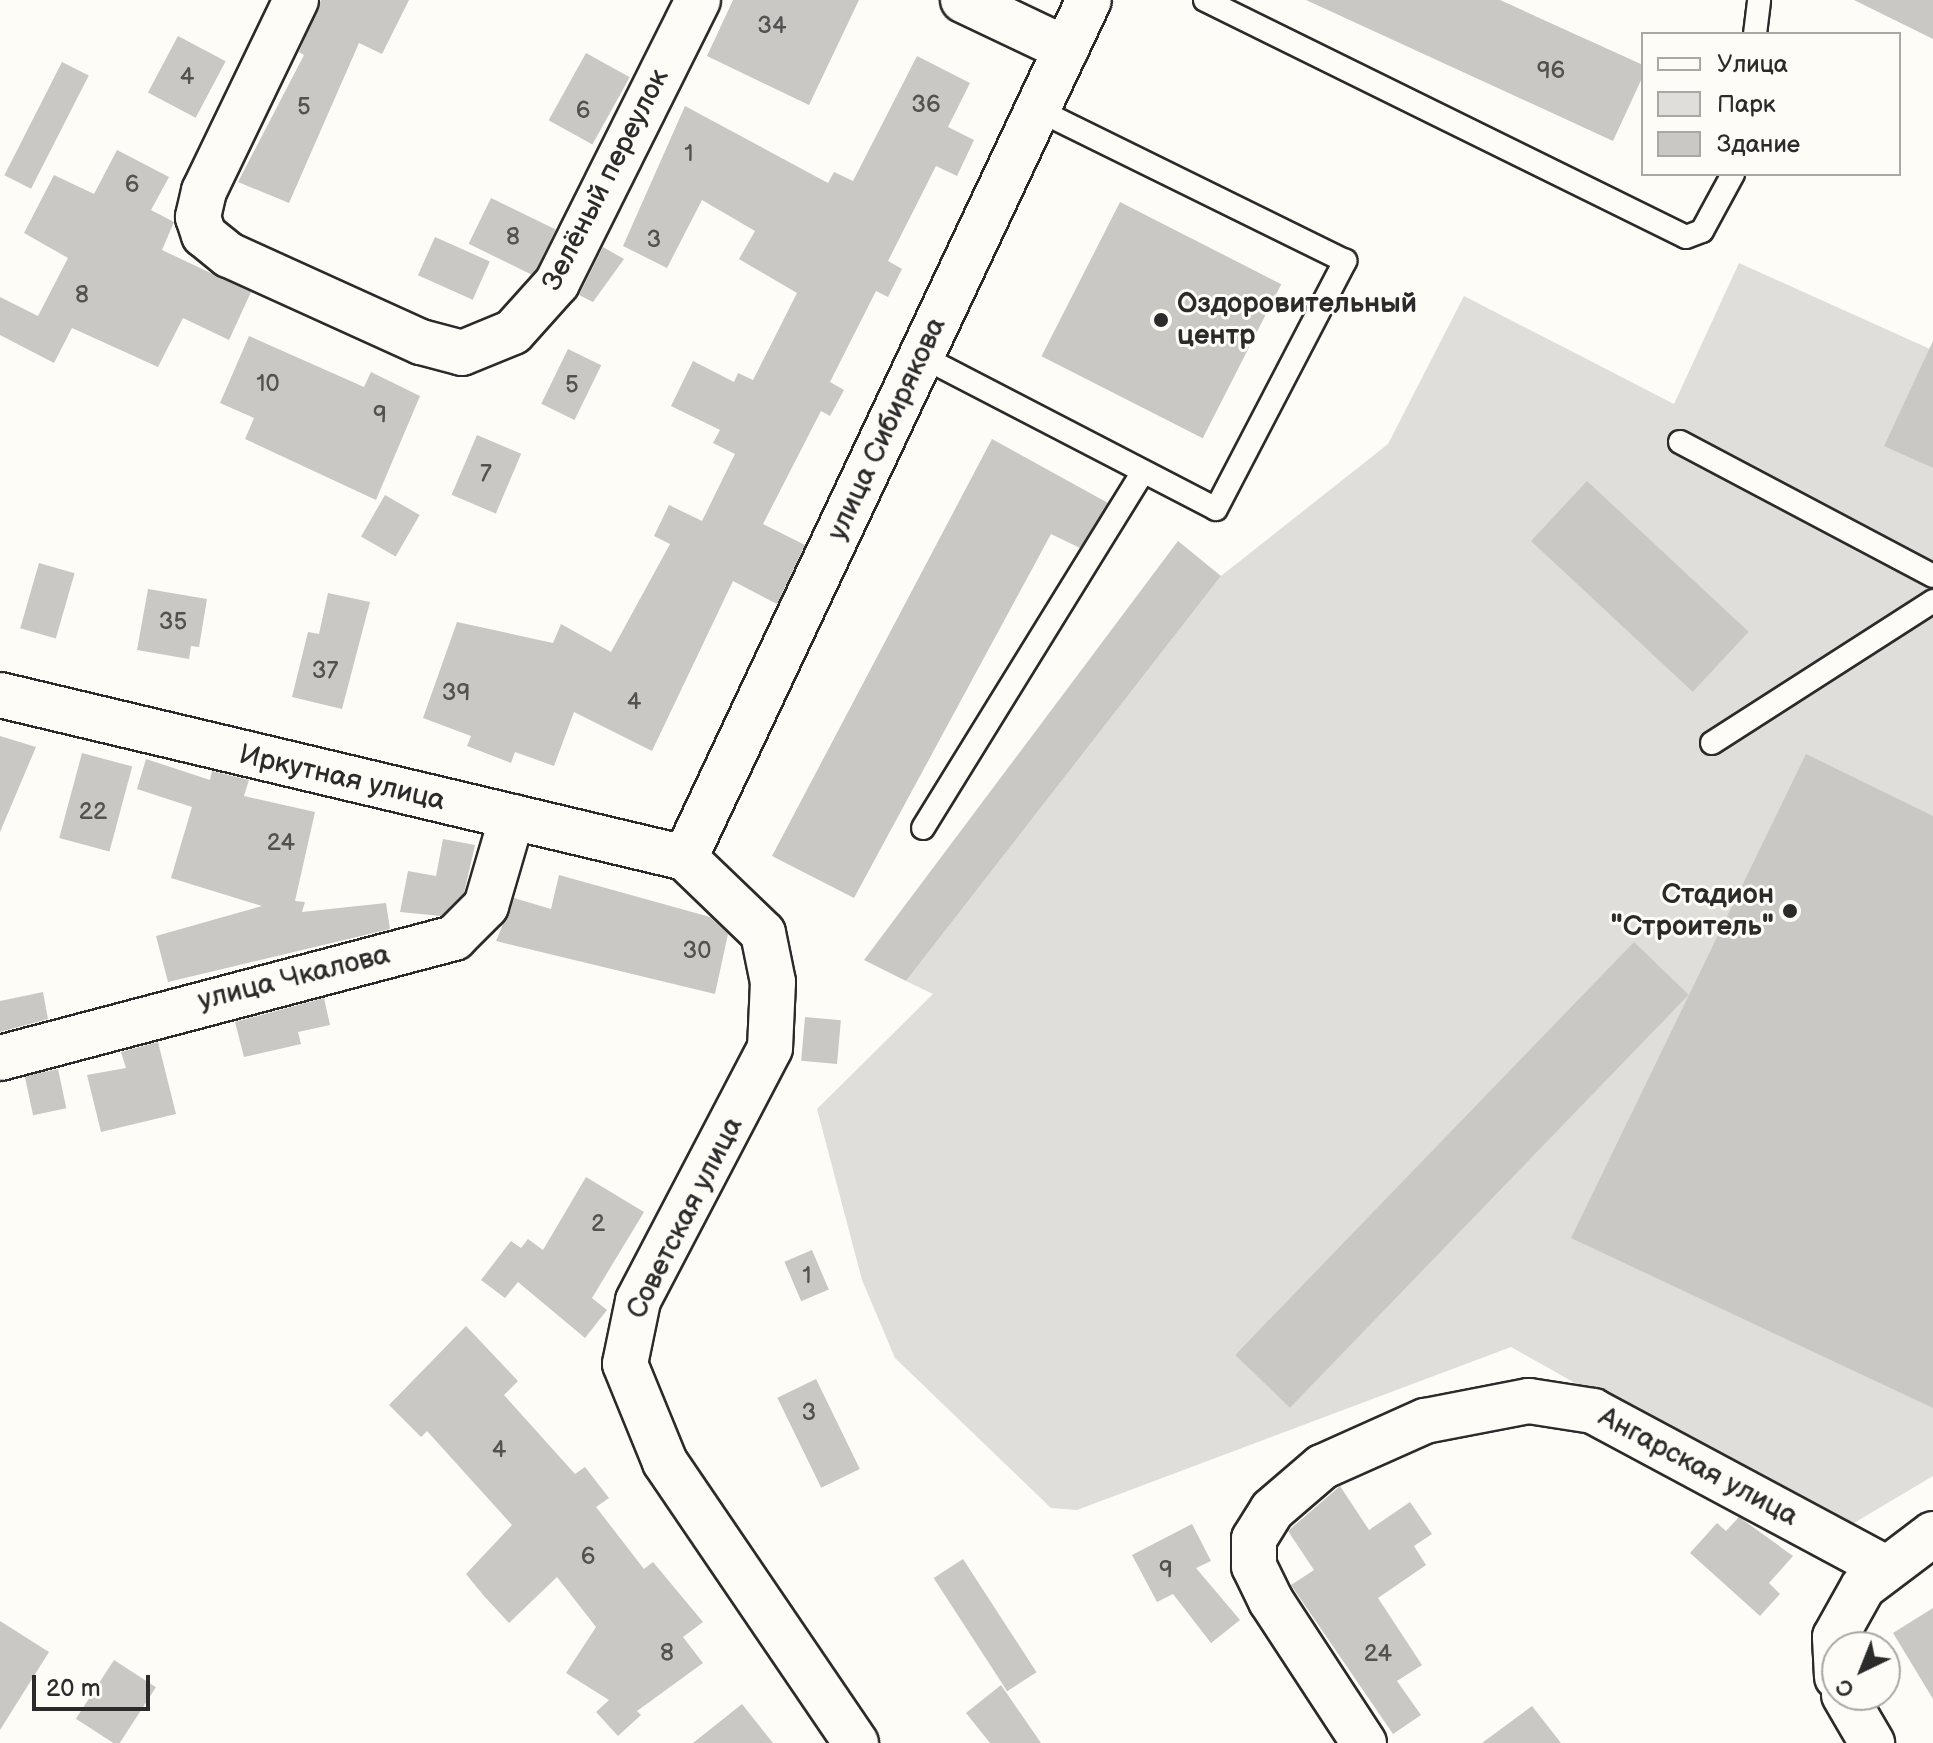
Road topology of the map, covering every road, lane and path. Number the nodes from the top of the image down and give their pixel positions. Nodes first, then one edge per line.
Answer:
1 (296, 0) edge
2 (698, 0) edge
3 (963, 0) edge
4 (1089, 0) edge
5 (1205, 0) edge
6 (1759, 0) edge
7 (1755, 32) edge
8 (1066, 49) junction
9 (1038, 110) junction
10 (1732, 176) edge
11 (921, 356) junction
12 (1680, 442) dead end
13 (1143, 472) junction
14 (1933, 576) edge
15 (1933, 601) edge
16 (0, 695) edge
17 (1712, 743) dead end
18 (512, 817) junction
19 (923, 828) dead end
20 (685, 858) junction
21 (0, 1058) edge
22 (1933, 1534) edge
23 (1884, 1567) junction
24 (1840, 1631) edge
25 (1853, 1711) edge
26 (856, 1743) edge
27 (1364, 1743) edge
28 (1872, 1743) edge

1 - 2 street, Зелёный переулок
3 - 8 street
4 - 8 street, улица Сибирякова
5 - 10 lane
6 - 7 lane
8 - 9 street, улица Сибирякова
9 - 11 street, улица Сибирякова
9 - 13 lane
11 - 13 lane
11 - 20 street, улица Сибирякова
12 - 14 lane
13 - 19 lane
15 - 17 lane
16 - 18 street, Иркутная улица
18 - 20 street, Иркутная улица
18 - 21 street, улица Чкалова
20 - 26 street, Советская улица
22 - 23 street
23 - 24 street
23 - 27 street, Ангарская улица
25 - 28 street

